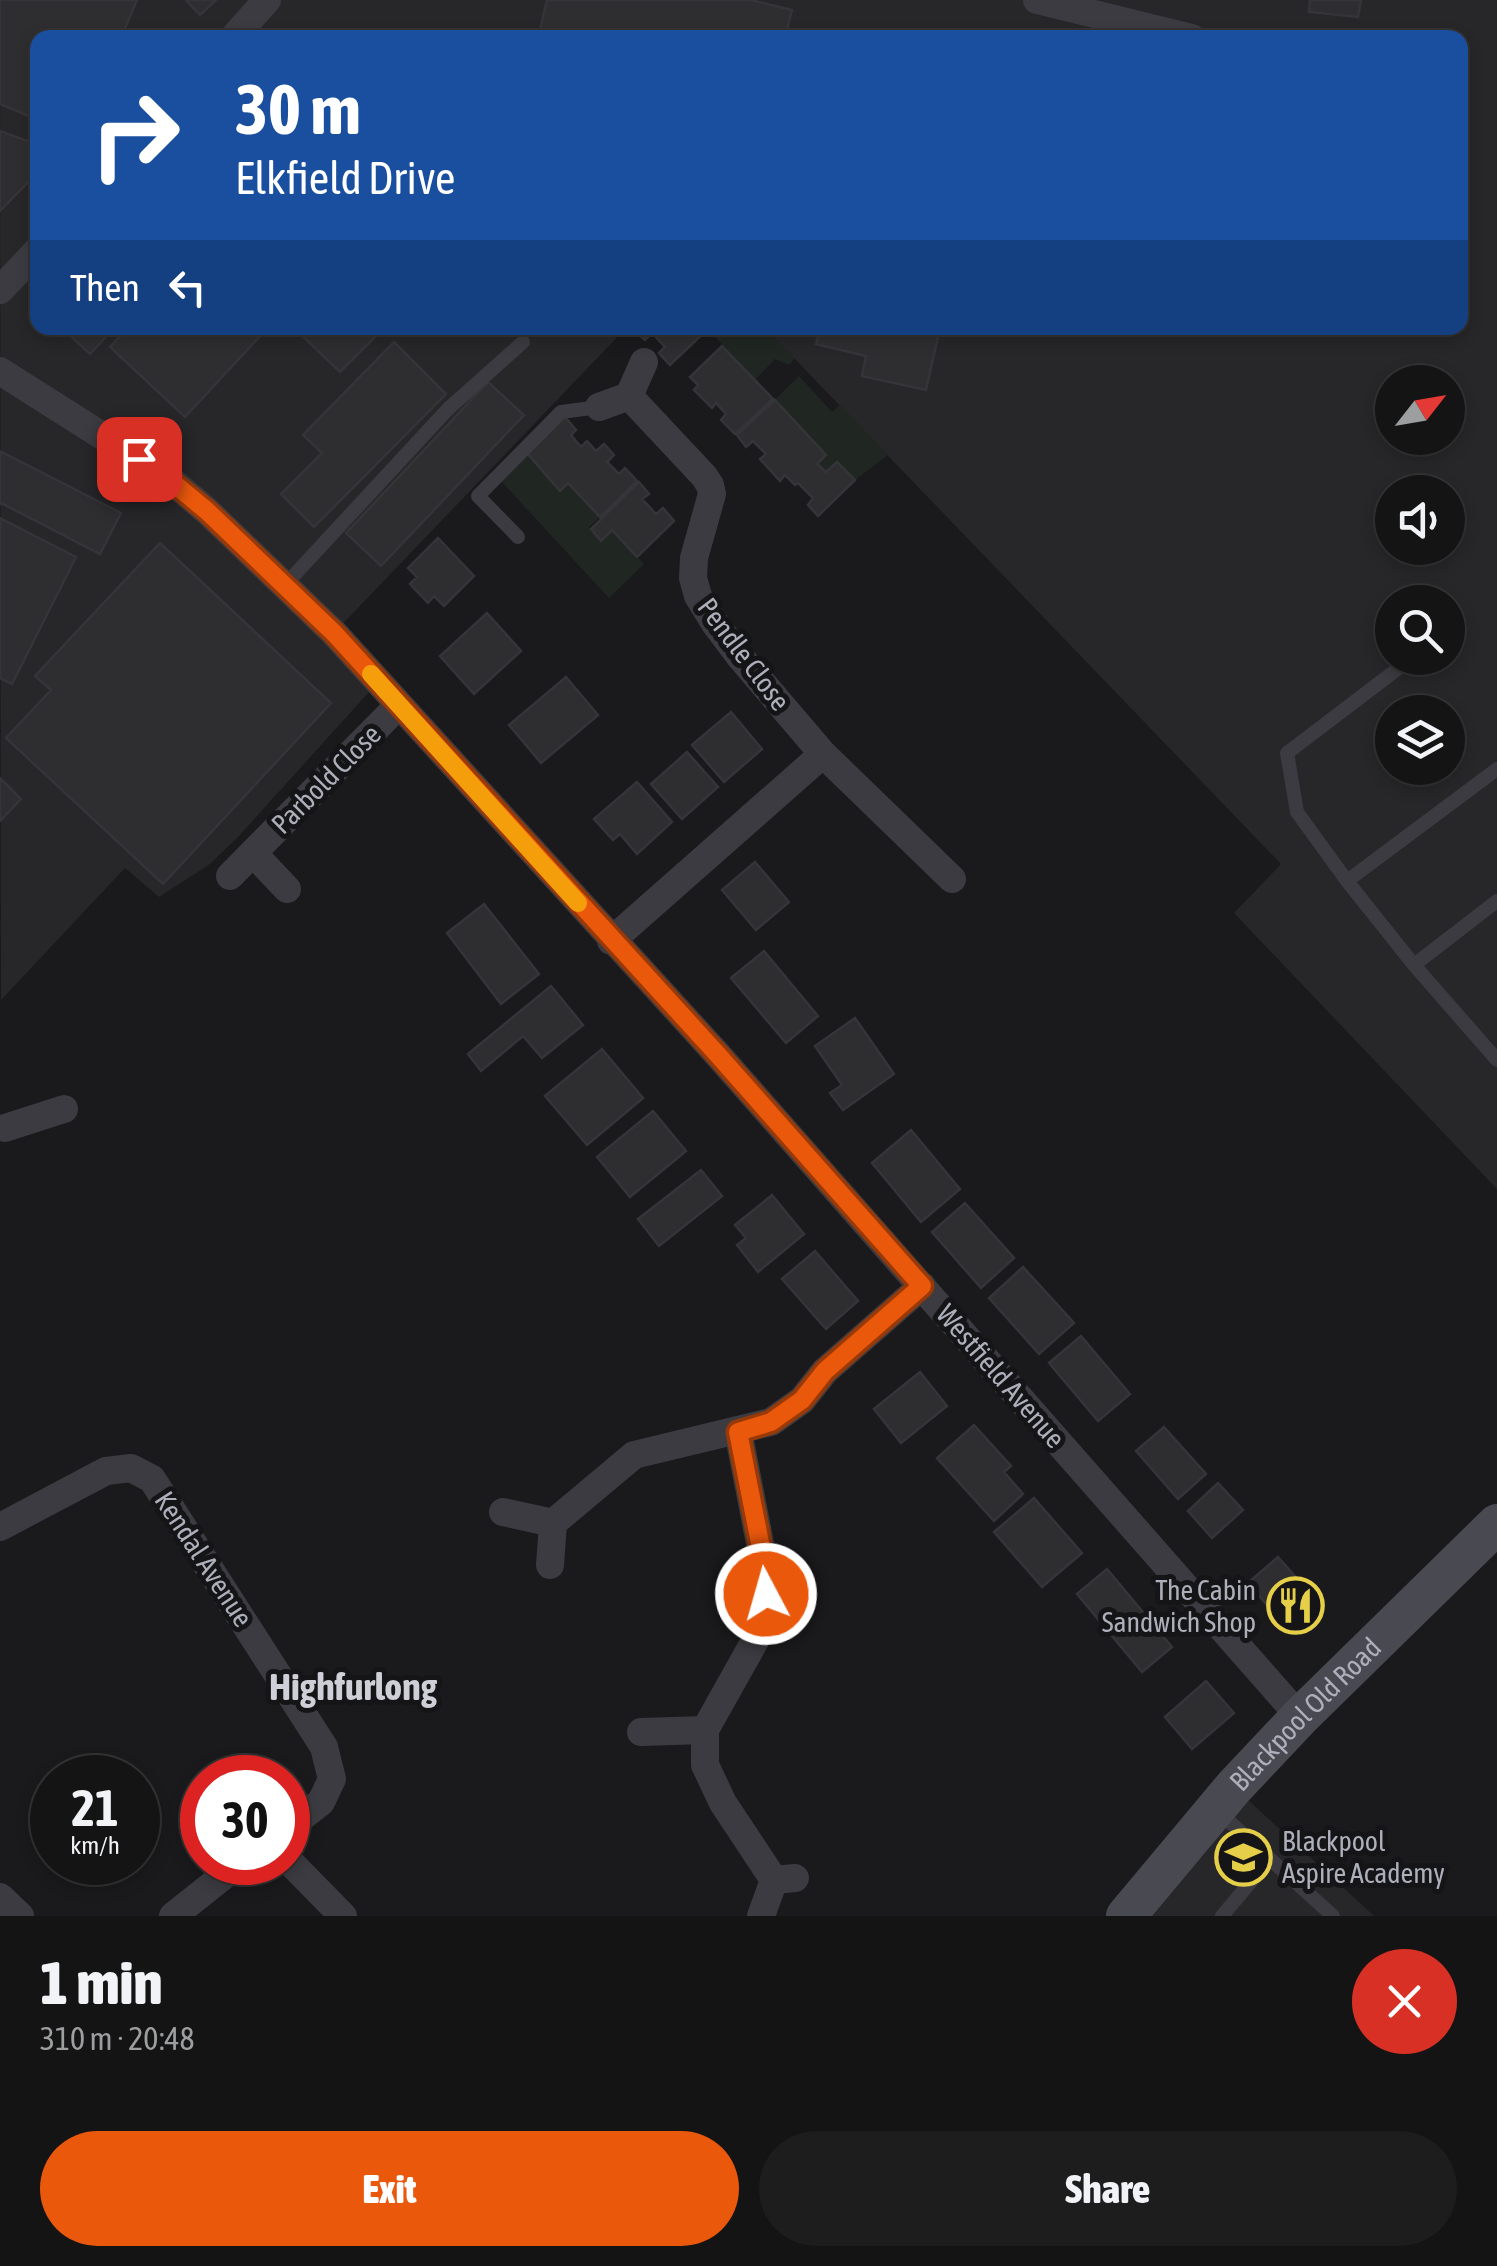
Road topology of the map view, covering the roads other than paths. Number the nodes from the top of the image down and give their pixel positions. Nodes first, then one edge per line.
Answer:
1 (268, 0) edge
2 (1037, 0) edge
3 (240, 30) edge
4 (1159, 30) edge
5 (30, 258) edge
6 (0, 290) edge
7 (523, 342) dead end
8 (644, 362) dead end
9 (0, 371) edge
10 (629, 396) junction
11 (599, 407) joint
12 (518, 537) dead end
13 (285, 585) junction
14 (1390, 675) edge
15 (399, 705) junction
16 (823, 754) junction
17 (1497, 769) edge
18 (254, 853) junction
19 (230, 876) dead end
20 (952, 880) dead end
21 (1347, 881) junction
22 (287, 889) dead end
23 (1497, 900) edge
24 (612, 940) junction
25 (1414, 966) junction
26 (1497, 1060) edge
27 (64, 1109) dead end
28 (2, 1126) edge
29 (922, 1286) junction
30 (738, 1432) junction
31 (503, 1512) dead end
32 (553, 1523) junction
33 (1497, 1524) edge
34 (0, 1527) edge
35 (550, 1565) dead end
36 (1300, 1717) junction
37 (705, 1730) junction
38 (641, 1732) dead end
39 (1216, 1809) junction
40 (310, 1811) edge
41 (1270, 1859) junction
42 (310, 1882) edge
43 (212, 1885) edge
44 (0, 1897) edge
45 (20, 1916) edge
46 (174, 1916) edge
47 (343, 1916) edge
48 (761, 1916) edge
49 (1126, 1916) edge
50 (1222, 1916) edge
51 (1333, 1916) edge

1 - 3 street
2 - 4 street
5 - 6 street
7 - 13 lane
8 - 10 street
9 - 13 street, Westfield Avenue
10 - 11 street
10 - 16 street, Pendle Close
11 - 12 lane
13 - 15 street, Westfield Avenue
14 - 21 lane
15 - 18 street, Parbold Close
15 - 24 street, Westfield Avenue
16 - 20 street, Pendle Close
16 - 24 street
17 - 21 lane
18 - 19 street, Parbold Close
18 - 22 street, Parbold Close
21 - 25 lane
23 - 25 lane
24 - 29 street, Westfield Avenue
25 - 26 lane
27 - 28 street
29 - 30 street
29 - 36 street, Westfield Avenue
30 - 32 street
30 - 37 street
31 - 32 street
32 - 35 street
33 - 36 main road, Blackpool Old Road
34 - 40 street, Kendal Avenue
36 - 39 main road, Blackpool Old Road
37 - 38 street
37 - 48 street
39 - 41 lane
39 - 49 main road, Blackpool Old Road
41 - 50 lane
41 - 51 lane
42 - 47 street
43 - 46 street
44 - 45 street

